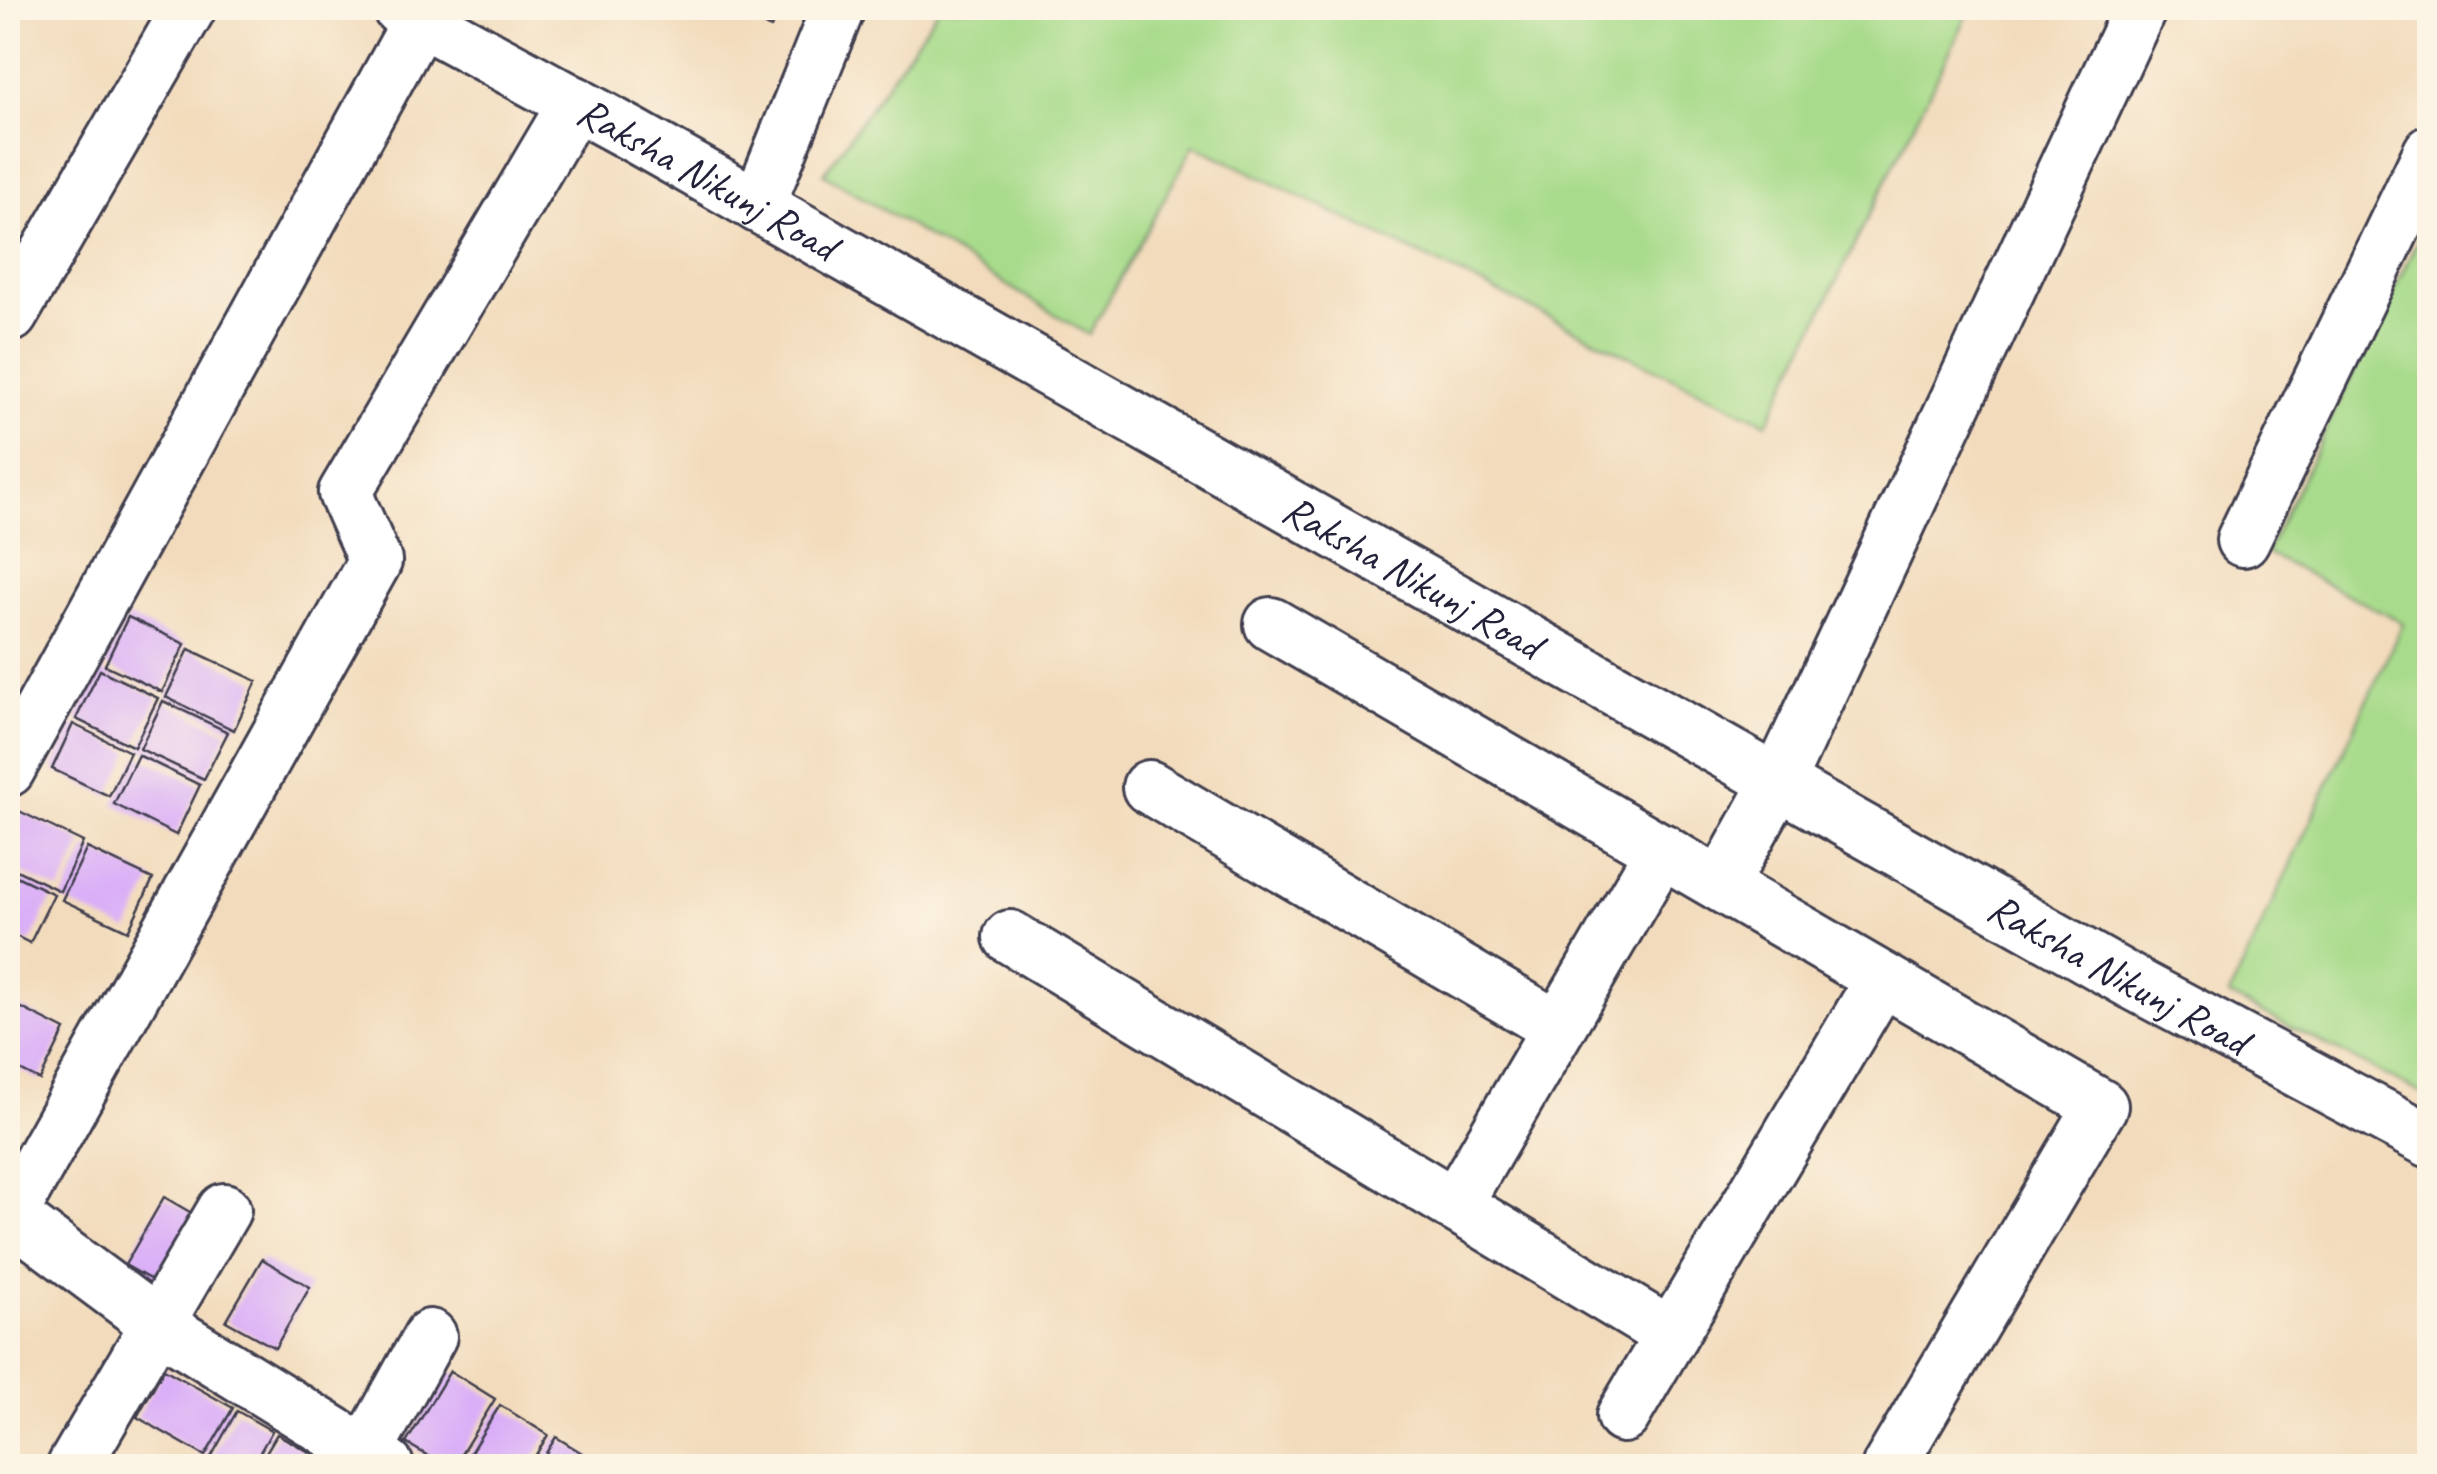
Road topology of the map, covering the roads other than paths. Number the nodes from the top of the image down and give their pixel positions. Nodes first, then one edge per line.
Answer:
1 (189, 8) edge
2 (838, 8) edge
3 (2140, 8) edge
4 (410, 13) edge
5 (575, 103) junction
6 (2430, 152) edge
7 (758, 206) junction
8 (11, 315) dead end
9 (2243, 540) dead end
10 (1271, 624) dead end
11 (8, 770) edge
12 (1778, 782) junction
13 (1149, 787) dead end
14 (1662, 850) junction
15 (1721, 885) junction
16 (1010, 938) dead end
17 (1882, 978) junction
18 (1558, 1028) junction
19 (2430, 1141) edge
20 (1455, 1206) junction
21 (224, 1210) dead end
22 (8, 1216) edge
23 (157, 1324) junction
24 (1671, 1335) junction
25 (430, 1336) dead end
26 (1623, 1416) dead end
27 (370, 1462) edge
28 (74, 1466) edge
29 (1889, 1466) edge

1 - 8 street
2 - 7 street
3 - 12 street
4 - 5 street, Raksha Nikunj Road
4 - 11 street
5 - 7 street, Raksha Nikunj Road
5 - 22 street
6 - 9 street
7 - 12 street, Raksha Nikunj Road
10 - 14 street
12 - 15 street
12 - 19 street, Raksha Nikunj Road
13 - 18 street
14 - 15 street
14 - 18 street
15 - 17 street
16 - 20 street
17 - 24 street
17 - 29 street
18 - 20 street
20 - 24 street
21 - 23 street
22 - 23 street
23 - 27 street
23 - 28 street
24 - 26 street
25 - 27 street

